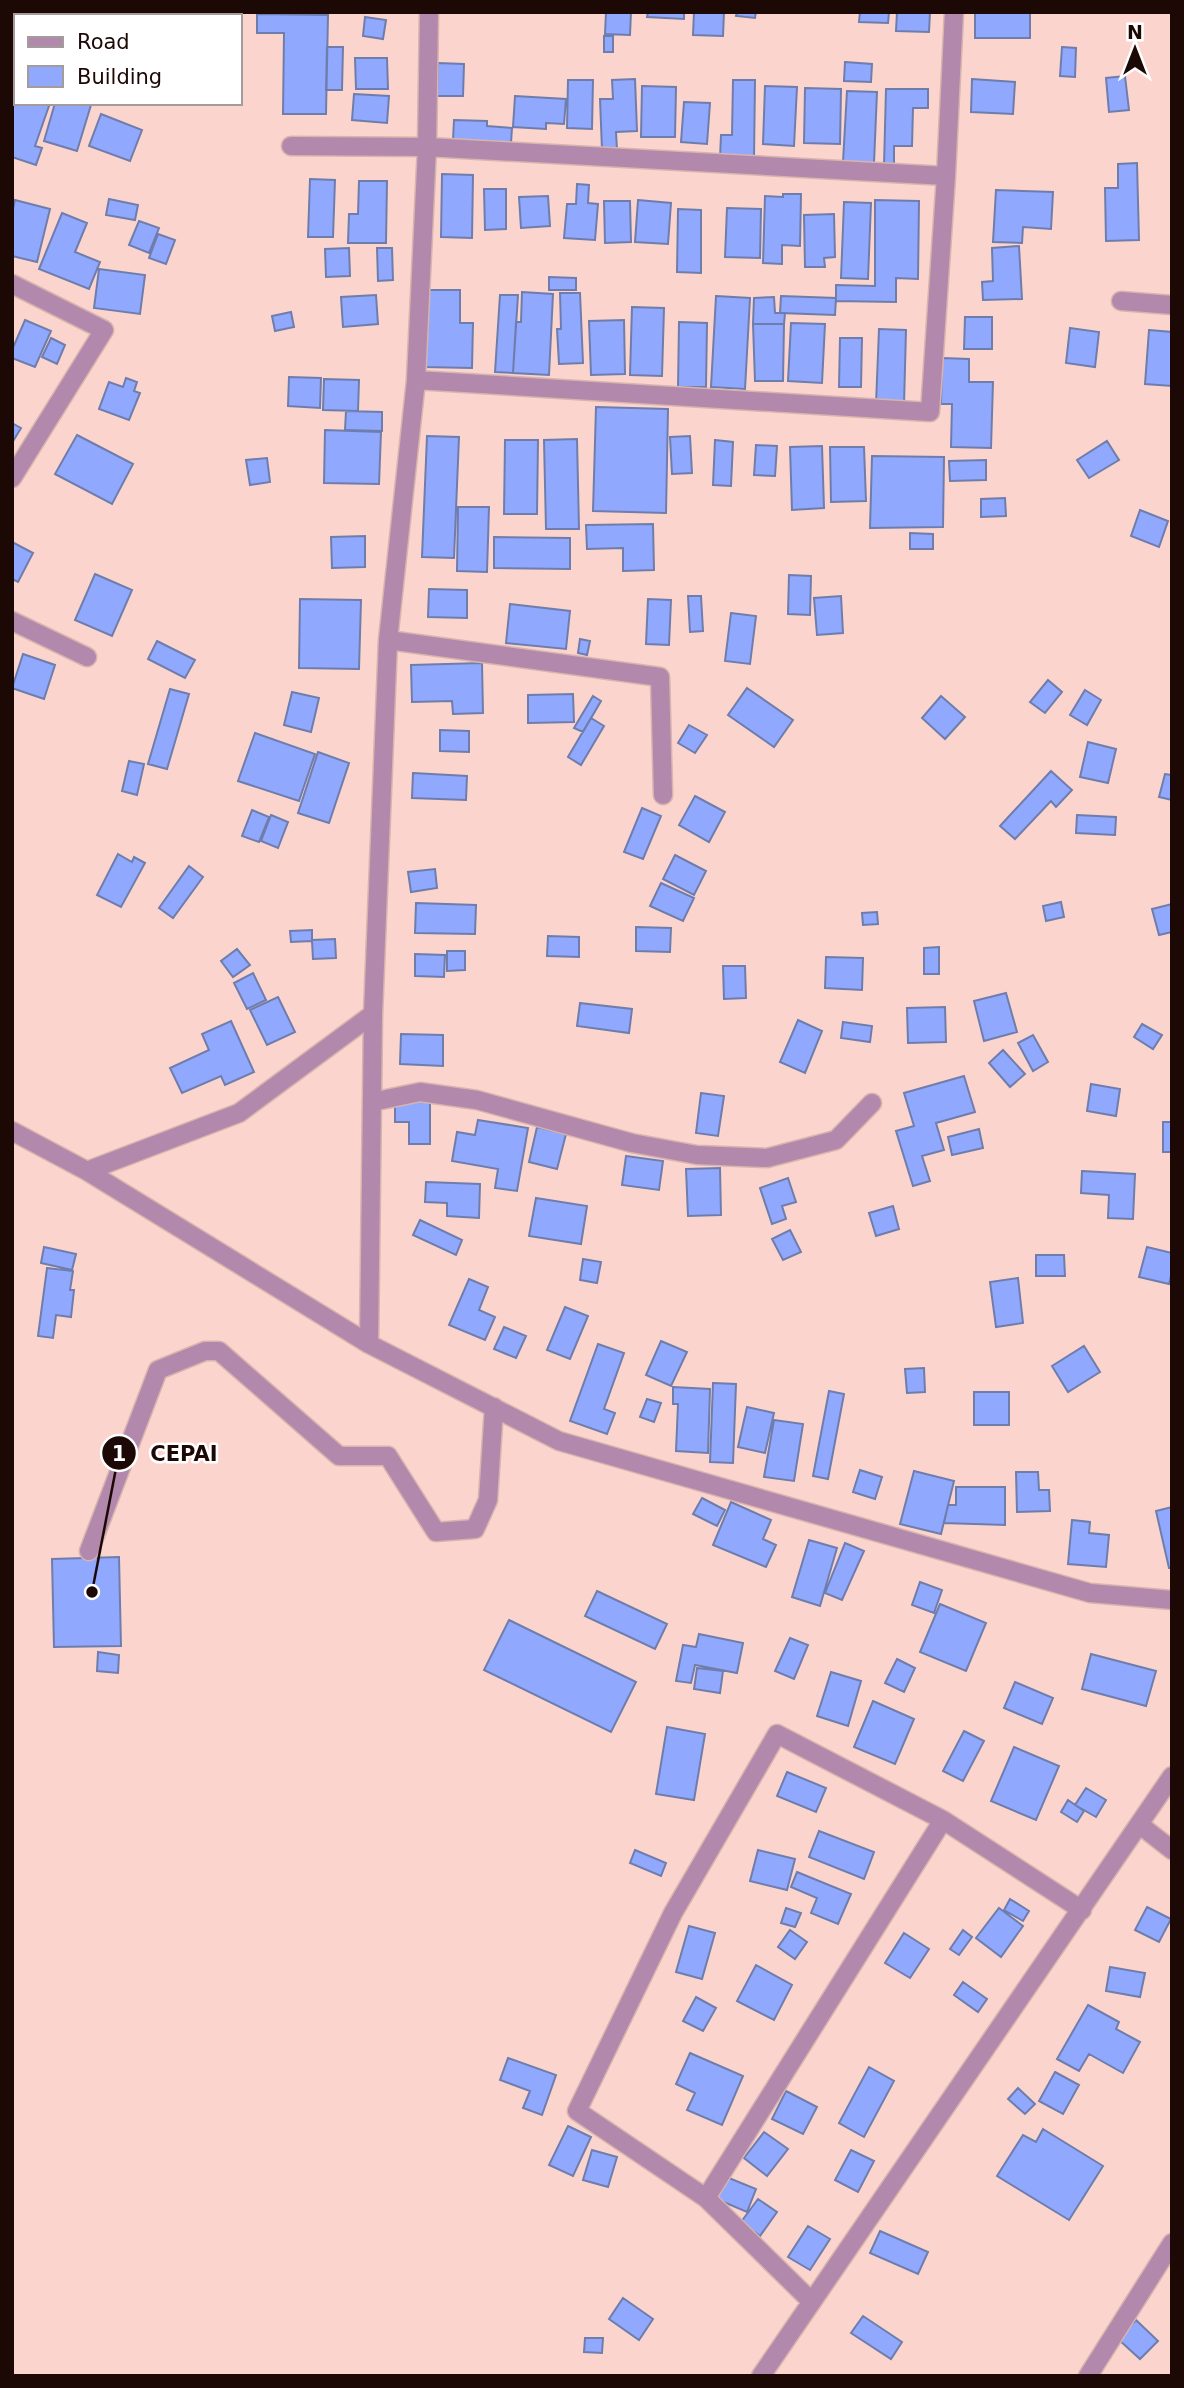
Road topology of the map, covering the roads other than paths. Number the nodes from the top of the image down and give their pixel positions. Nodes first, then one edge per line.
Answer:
1 (429, 12) edge
2 (954, 12) edge
3 (291, 146) dead end
4 (427, 147) junction
5 (946, 176) junction
6 (12, 284) edge
7 (1121, 302) dead end
8 (1172, 305) edge
9 (416, 380) junction
10 (12, 478) edge
11 (12, 621) edge
12 (388, 640) junction
13 (87, 657) dead end
14 (663, 795) dead end
15 (373, 1014) junction
16 (372, 1102) junction
17 (872, 1103) dead end
18 (12, 1131) edge
19 (87, 1171) junction
20 (369, 1344) junction
21 (494, 1408) junction
22 (89, 1551) dead end
23 (1172, 1600) edge
24 (1172, 1776) edge
25 (943, 1820) junction
26 (1140, 1825) junction
27 (1172, 1850) edge
28 (1082, 1910) junction
29 (706, 2198) junction
30 (1172, 2243) edge
31 (812, 2302) junction
32 (761, 2376) edge
33 (1088, 2376) edge

1 - 4 street
2 - 5 street
3 - 4 street
4 - 5 street
4 - 9 street
5 - 9 street
6 - 10 street
7 - 8 street
9 - 12 street
11 - 13 street
12 - 14 street
12 - 15 street
15 - 16 street
15 - 19 street
16 - 17 street
16 - 20 street
18 - 19 street
19 - 20 street
20 - 21 street
21 - 22 street
21 - 23 street
24 - 26 street
25 - 28 street
25 - 29 street
25 - 29 street
26 - 27 street
26 - 28 street
28 - 31 street
29 - 31 street
30 - 33 street
31 - 32 street

